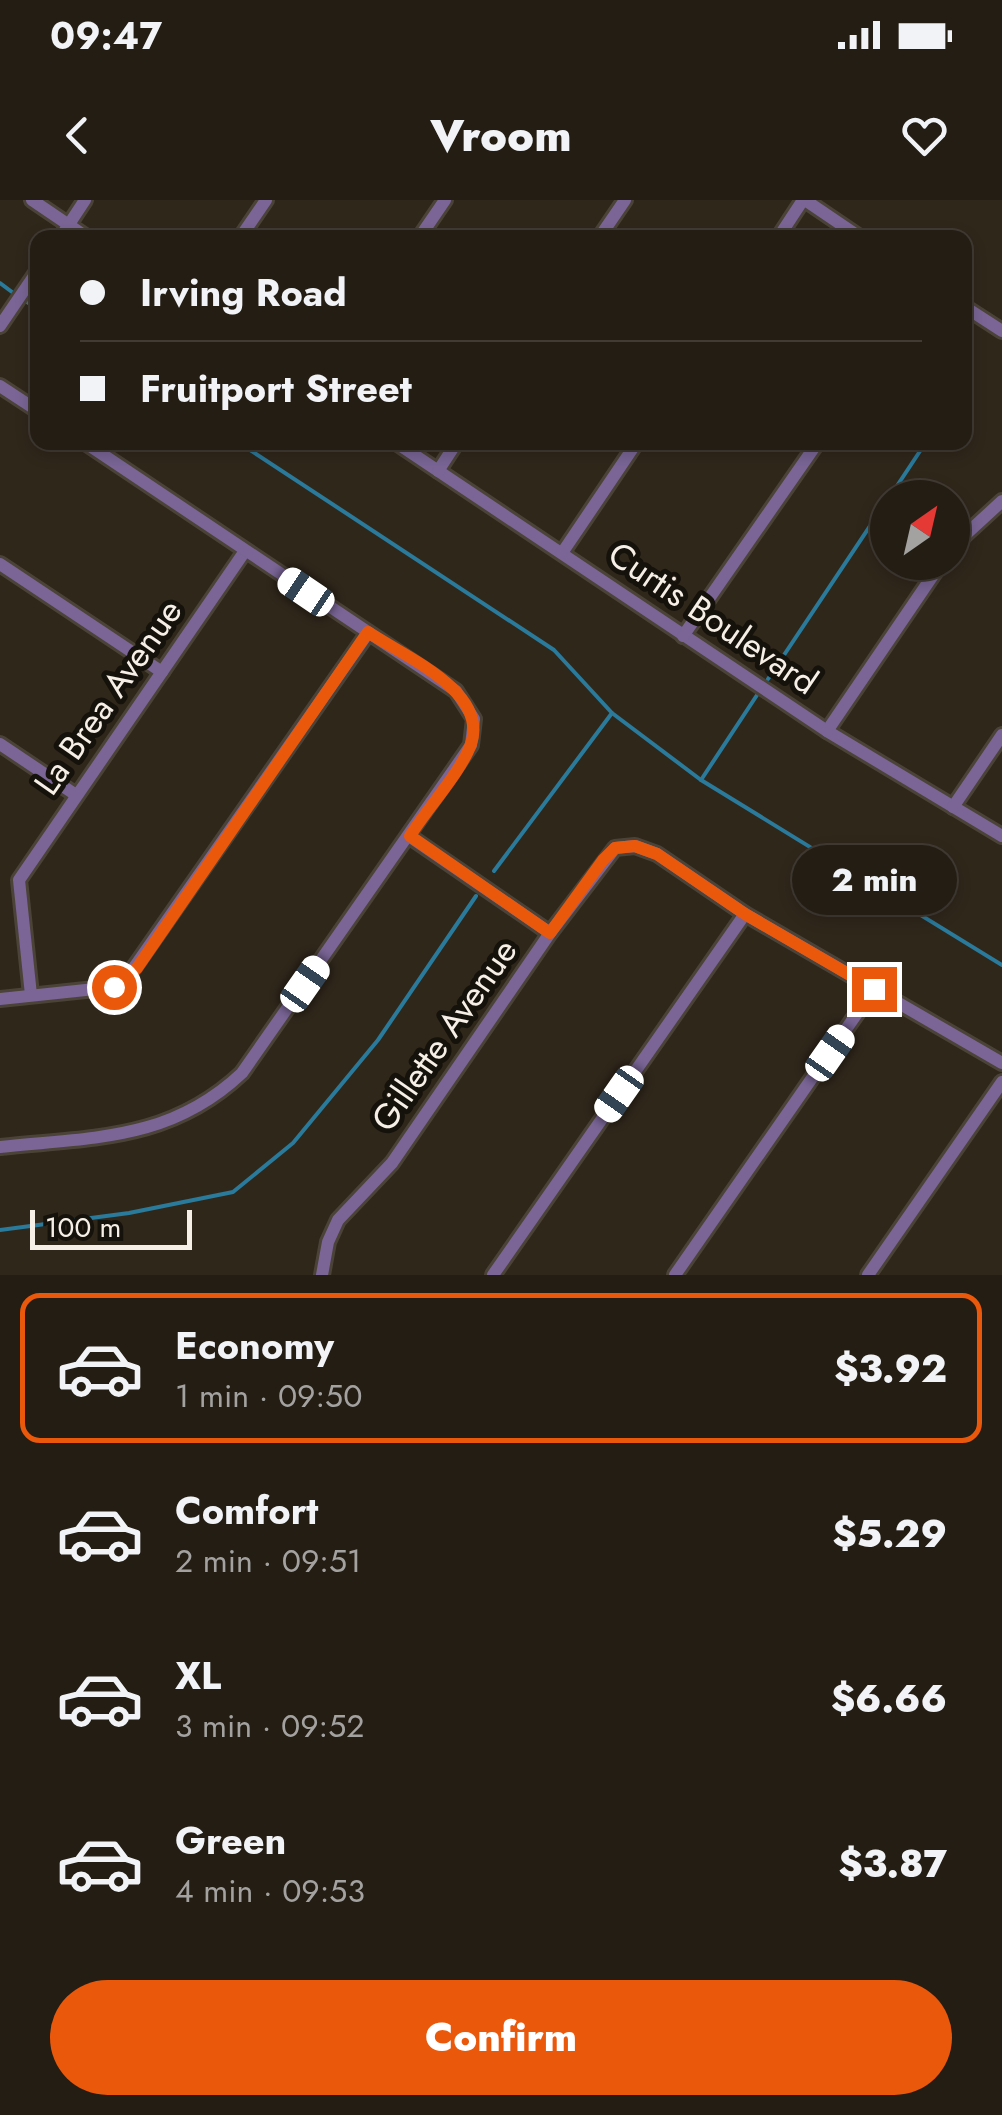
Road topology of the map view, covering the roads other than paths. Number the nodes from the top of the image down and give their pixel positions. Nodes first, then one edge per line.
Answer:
1 (32, 200) edge
2 (85, 200) edge
3 (266, 200) edge
4 (446, 200) edge
5 (625, 200) edge
6 (804, 200) edge
7 (68, 224) junction
8 (65, 230) edge
9 (77, 230) edge
10 (245, 230) edge
11 (425, 230) edge
12 (604, 230) edge
13 (783, 230) edge
14 (849, 230) edge
15 (30, 282) edge
16 (972, 312) edge
17 (0, 326) edge
18 (1002, 331) edge
19 (0, 386) edge
20 (30, 407) edge
21 (96, 450) edge
22 (407, 450) edge
23 (452, 450) edge
24 (632, 450) edge
25 (812, 450) edge
26 (438, 471) junction
27 (1002, 501) edge
28 (970, 531) edge
29 (245, 551) junction
30 (562, 553) junction
31 (0, 564) edge
32 (930, 580) edge
33 (368, 632) junction
34 (683, 636) junction
35 (162, 672) junction
36 (827, 731) junction
37 (1002, 735) edge
38 (0, 744) edge
39 (76, 795) junction
40 (953, 807) junction
41 (410, 836) junction
42 (1002, 836) edge
43 (745, 914) junction
44 (550, 933) junction
45 (874, 989) junction
46 (32, 996) junction
47 (0, 999) edge
48 (1002, 1063) edge
49 (1002, 1082) edge
50 (0, 1147) edge
51 (322, 1275) edge
52 (493, 1275) edge
53 (675, 1275) edge
54 (868, 1275) edge

1 - 7 street
2 - 7 street
3 - 10 street
4 - 11 street
5 - 12 street
6 - 13 street
6 - 14 street
7 - 8 street
7 - 9 street
15 - 17 street
16 - 18 street
19 - 20 street
21 - 29 street
22 - 26 street, Curtis Boulevard
23 - 26 street
24 - 30 street
25 - 34 street
26 - 30 street, Curtis Boulevard
27 - 28 street
29 - 33 street
29 - 35 street, La Brea Avenue
30 - 34 street, Curtis Boulevard
31 - 35 street
32 - 36 street
33 - 41 street
33 - 46 street
34 - 36 street, Curtis Boulevard
35 - 39 street, La Brea Avenue
36 - 40 street, Curtis Boulevard
37 - 40 street
38 - 39 street
39 - 46 street, La Brea Avenue
40 - 42 street, Curtis Boulevard
41 - 44 street
41 - 50 street
43 - 44 street, Gillette Avenue
43 - 45 street
43 - 52 street
44 - 51 street, Gillette Avenue
45 - 48 street
45 - 53 street
46 - 47 street
49 - 54 street

